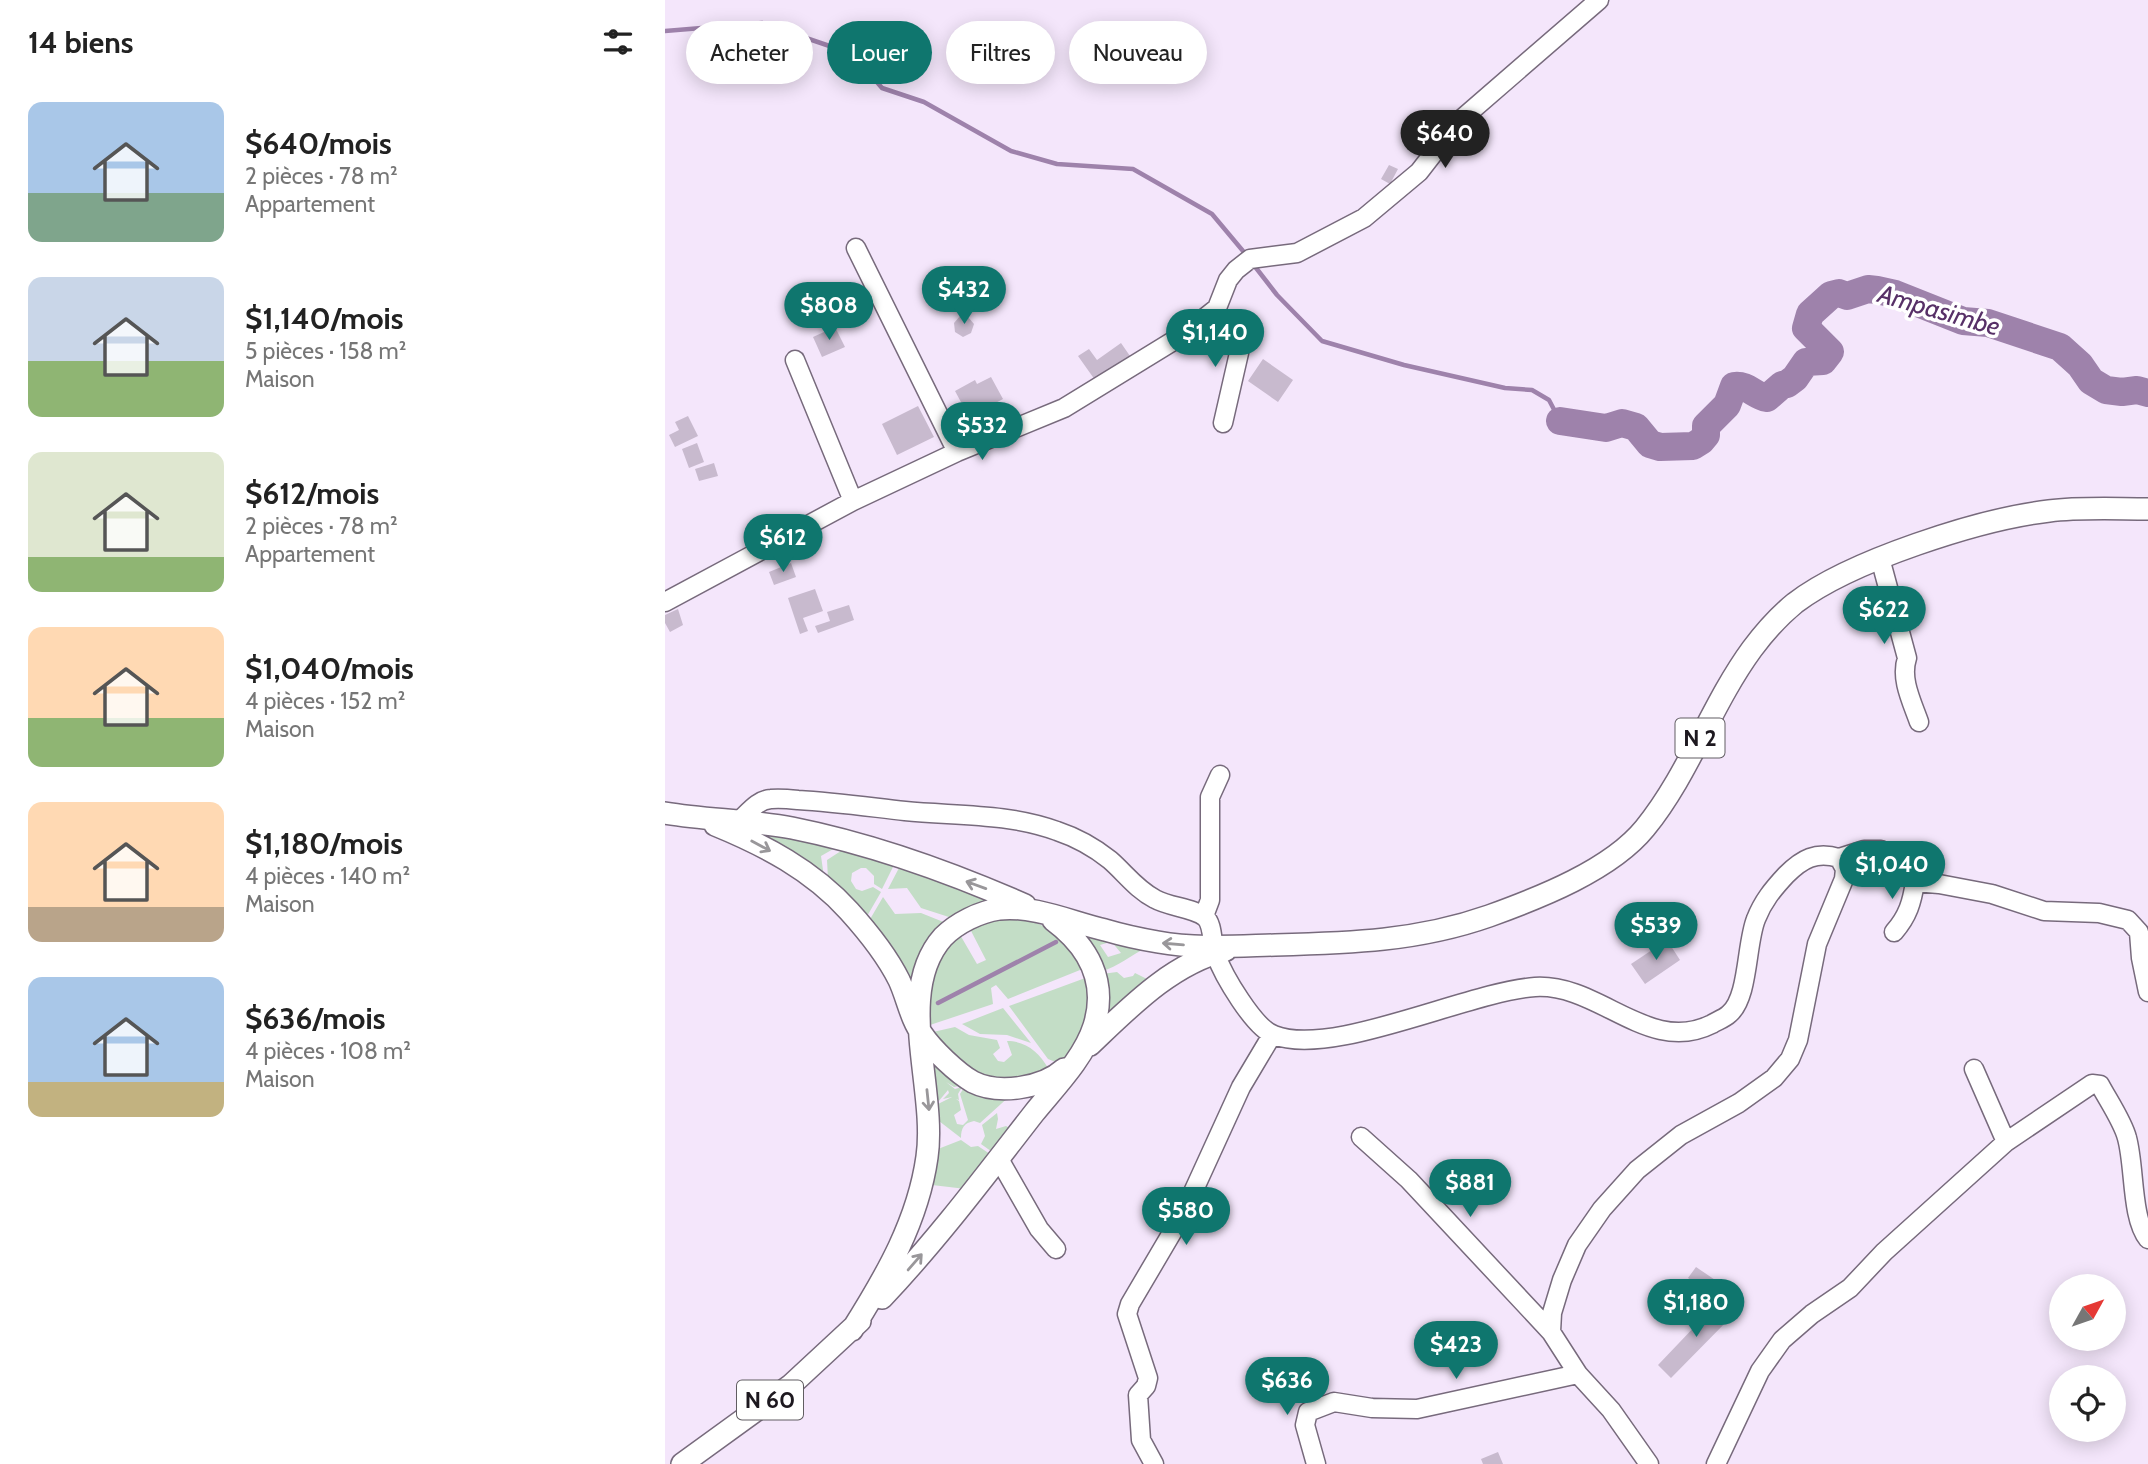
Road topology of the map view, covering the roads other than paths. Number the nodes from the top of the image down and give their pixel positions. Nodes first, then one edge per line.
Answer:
1 (1599, 0) edge
2 (856, 248) dead end
3 (1183, 335) junction
4 (795, 360) dead end
5 (1223, 423) dead end
6 (957, 452) junction
7 (853, 501) junction
8 (2148, 509) edge
9 (1880, 558) junction
10 (665, 601) edge
11 (1919, 722) dead end
12 (1220, 775) dead end
13 (665, 813) edge
14 (699, 819) junction
15 (739, 821) junction
16 (1839, 858) junction
17 (1915, 882) junction
18 (1039, 912) junction
19 (1204, 916) junction
20 (1894, 932) dead end
21 (1214, 950) junction
22 (2148, 992) edge
23 (920, 1032) junction
24 (1272, 1035) junction
25 (1080, 1055) junction
26 (1974, 1069) dead end
27 (1361, 1137) dead end
28 (2006, 1142) junction
29 (999, 1159) junction
30 (2148, 1239) edge
31 (1056, 1249) dead end
32 (852, 1330) junction
33 (1551, 1332) junction
34 (1579, 1374) junction
35 (682, 1464) edge
36 (1154, 1464) edge
37 (1316, 1464) edge
38 (1649, 1464) edge
39 (1716, 1464) edge

1 - 3 street
2 - 6 street
3 - 5 street
3 - 6 street
4 - 7 street
6 - 7 street
7 - 10 street
8 - 9 main road, N 2
9 - 11 street
9 - 21 main road, N 2
12 - 19 street
13 - 14 main road
14 - 15 main road
14 -> 23 main road
18 -> 15 main road
15 - 19 street
16 - 17 street
16 - 24 street
16 - 33 street
17 - 20 street
17 - 22 street
21 -> 18 main road
18 - 23 main road
18 - 25 main road
19 - 21 street
21 - 24 street
21 - 25 main road
23 - 25 main road
23 -> 32 main road
24 - 36 street
25 - 29 main road
26 - 28 street
27 - 33 street
28 - 30 street
28 - 39 street
29 - 31 street
32 -> 29 main road
32 - 35 main road, N 60
33 - 34 street
34 - 37 street
34 - 38 street

